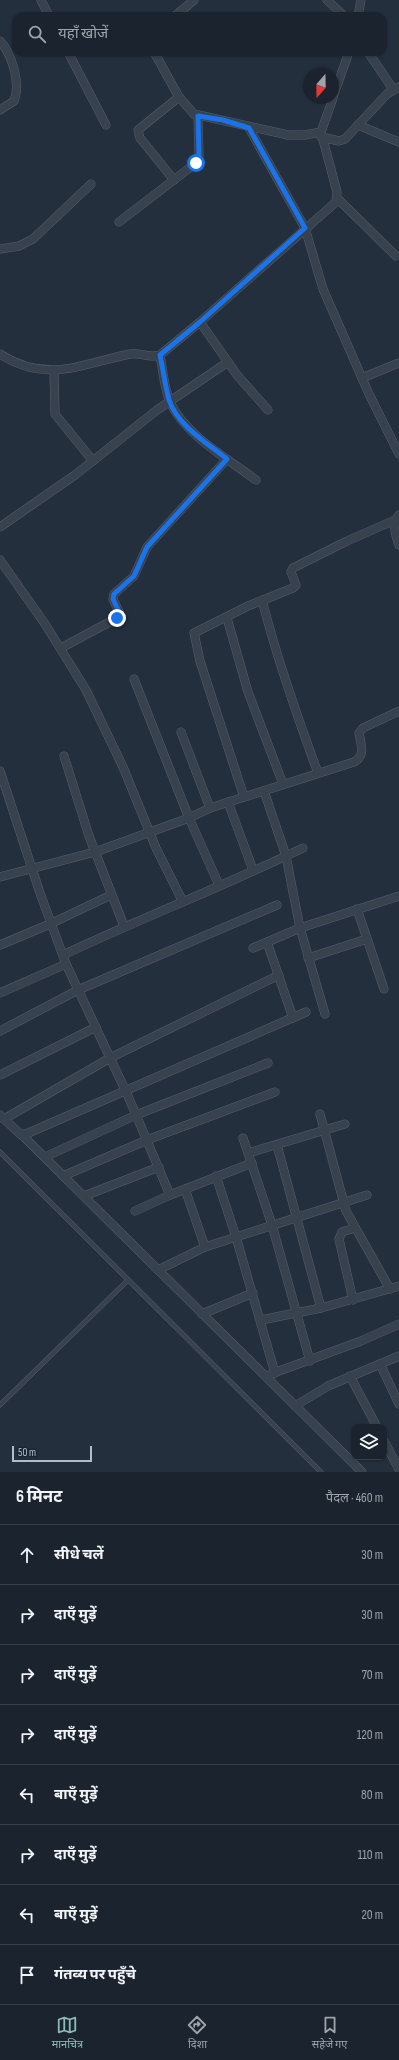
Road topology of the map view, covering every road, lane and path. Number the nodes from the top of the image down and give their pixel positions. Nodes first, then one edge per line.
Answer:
1 (41, 0) edge
2 (194, 0) edge
3 (327, 0) edge
4 (361, 0) edge
5 (47, 12) edge
6 (180, 12) edge
7 (340, 12) edge
8 (359, 12) edge
9 (0, 41) edge
10 (70, 56) edge
11 (156, 56) edge
12 (348, 56) edge
13 (371, 56) edge
14 (339, 80) edge
15 (396, 88) edge
16 (179, 97) junction
17 (331, 104) edge
18 (0, 110) edge
19 (198, 116) junction
20 (106, 125) dead end
21 (358, 125) junction
22 (249, 128) junction
23 (321, 134) junction
24 (399, 142) edge
25 (174, 180) junction
26 (91, 184) dead end
27 (337, 198) junction
28 (119, 222) dead end
29 (305, 228) junction
30 (0, 249) edge
31 (396, 256) dead end
32 (200, 322) junction
33 (0, 354) edge
34 (160, 355) junction
35 (228, 362) junction
36 (399, 363) edge
37 (54, 371) junction
38 (362, 378) junction
39 (170, 401) junction
40 (268, 410) dead end
41 (399, 454) edge
42 (227, 459) junction
43 (93, 461) junction
44 (256, 480) dead end
45 (397, 517) edge
46 (0, 527) edge
47 (399, 545) edge
48 (0, 560) edge
49 (262, 600) junction
50 (227, 618) junction
51 (61, 648) junction
52 (134, 679) dead end
53 (399, 711) edge
54 (181, 732) dead end
55 (64, 756) dead end
56 (0, 770) edge
57 (318, 773) junction
58 (283, 784) junction
59 (264, 791) junction
60 (244, 797) junction
61 (228, 802) junction
62 (210, 808) junction
63 (189, 818) junction
64 (149, 832) junction
65 (303, 848) dead end
66 (95, 852) junction
67 (286, 856) junction
68 (31, 868) junction
69 (253, 870) junction
70 (0, 877) edge
71 (219, 885) junction
72 (111, 895) junction
73 (399, 896) edge
74 (183, 902) junction
75 (277, 905) dead end
76 (357, 909) junction
77 (50, 924) junction
78 (124, 926) junction
79 (300, 928) junction
80 (367, 938) junction
81 (267, 942) junction
82 (0, 945) edge
83 (253, 948) dead end
84 (63, 955) junction
85 (308, 958) junction
86 (66, 964) junction
87 (278, 974) junction
88 (384, 989) dead end
89 (78, 990) junction
90 (0, 993) edge
91 (306, 1012) dead end
92 (326, 1014) dead end
93 (293, 1018) junction
94 (96, 1027) junction
95 (1, 1028) edge
96 (110, 1058) junction
97 (268, 1063) dead end
98 (0, 1075) edge
99 (125, 1090) junction
100 (275, 1092) dead end
101 (320, 1114) dead end
102 (136, 1115) junction
103 (2, 1117) edge
104 (345, 1124) dead end
105 (324, 1131) junction
106 (22, 1135) junction
107 (243, 1138) dead end
108 (147, 1140) junction
109 (277, 1145) junction
110 (0, 1152) edge
111 (248, 1153) junction
112 (45, 1157) junction
113 (252, 1163) junction
114 (158, 1167) junction
115 (63, 1176) junction
116 (216, 1176) junction
117 (185, 1189) junction
118 (366, 1194) dead end
119 (170, 1195) junction
120 (84, 1196) junction
121 (343, 1203) junction
122 (135, 1211) dead end
123 (297, 1217) junction
124 (272, 1225) junction
125 (355, 1228) junction
126 (236, 1237) junction
127 (205, 1247) junction
128 (158, 1270) junction
129 (128, 1280) junction
130 (399, 1286) edge
131 (390, 1289) junction
132 (253, 1293) junction
133 (353, 1300) junction
134 (321, 1308) junction
135 (202, 1314) junction
136 (296, 1314) junction
137 (261, 1320) junction
138 (399, 1324) edge
139 (399, 1356) edge
140 (310, 1361) junction
141 (380, 1364) junction
142 (275, 1373) junction
143 (350, 1376) junction
144 (266, 1377) junction
145 (399, 1404) edge
146 (0, 1405) edge
147 (296, 1406) junction
148 (375, 1424) edge
149 (387, 1446) edge
150 (399, 1469) edge
151 (321, 1472) edge
152 (362, 1472) edge

1 - 5 street
2 - 6 street
3 - 7 street
4 - 8 street
9 - 18 street
10 - 20 street
11 - 16 street
12 - 14 street
13 - 15 street
15 - 21 street
16 - 19 street
16 - 25 street
17 - 23 street
19 - 22 street
19 - 25 street
21 - 23 street
21 - 24 street
22 - 23 street
22 - 29 street
23 - 27 street
25 - 28 street
26 - 30 street
27 - 29 street
27 - 31 street
29 - 32 street
29 - 38 street
32 - 34 street
32 - 35 street
33 - 37 street
34 - 37 street
34 - 39 street
35 - 39 street
35 - 40 street
36 - 38 street
37 - 43 street
38 - 41 street
39 - 42 street
39 - 43 street
42 - 44 street
42 - 51 street
43 - 46 street
45 - 47 street
45 - 49 street
48 - 51 street
49 - 50 street
49 - 57 street
50 - 58 street
50 - 60 street
51 - 64 street
52 - 63 street
53 - 57 street
54 - 62 street
55 - 66 street
56 - 68 street
57 - 58 street
58 - 59 street
59 - 60 street
59 - 67 street
60 - 61 street
61 - 62 street
61 - 69 street
62 - 63 street
63 - 64 street
63 - 71 street
64 - 66 street
64 - 74 street
65 - 67 street
66 - 68 street
66 - 72 street
67 - 69 street
67 - 79 street
68 - 70 street
68 - 77 street
69 - 71 street
71 - 74 street
72 - 77 street
72 - 78 street
73 - 76 street
74 - 78 street
75 - 89 street
76 - 79 street
76 - 80 street
77 - 82 street
77 - 84 street
78 - 84 street
79 - 81 street
79 - 85 street
80 - 85 street
80 - 88 street
81 - 83 street
81 - 87 street
84 - 86 street
85 - 92 street
86 - 89 street
86 - 90 street
87 - 93 street
87 - 96 street
89 - 94 street
89 - 95 street
91 - 93 street
93 - 99 street
94 - 96 street
94 - 98 street
96 - 99 street
96 - 103 street
97 - 102 street
99 - 102 street
99 - 106 street
100 - 108 street
101 - 105 street
102 - 108 street
102 - 112 street
103 - 106 street
104 - 105 street
105 - 109 street
105 - 121 street
106 - 112 street
107 - 111 street
108 - 114 street
108 - 115 street
109 - 111 street
109 - 123 street
110 - 129 lane
111 - 113 street
112 - 115 street
113 - 116 street
113 - 124 street
114 - 119 street
114 - 120 street
115 - 120 street
116 - 117 street
116 - 126 street
117 - 119 street
117 - 127 street
118 - 121 street
119 - 122 street
120 - 128 street
121 - 123 street
121 - 125 street
123 - 124 street
123 - 134 street
124 - 126 street
124 - 136 street
125 - 131 street
125 - 133 street
126 - 127 street
126 - 132 street
127 - 128 street
128 - 135 street
129 - 146 lane
129 - 151 lane
130 - 131 street
131 - 133 street
132 - 135 street
132 - 137 street
133 - 134 street
134 - 136 street
135 - 144 street
136 - 137 street
136 - 140 street
137 - 142 street
138 - 140 street
139 - 141 street
140 - 142 street
141 - 143 street
141 - 145 street
142 - 144 street
143 - 147 street
143 - 148 street
144 - 147 street
147 - 152 street
149 - 150 street

